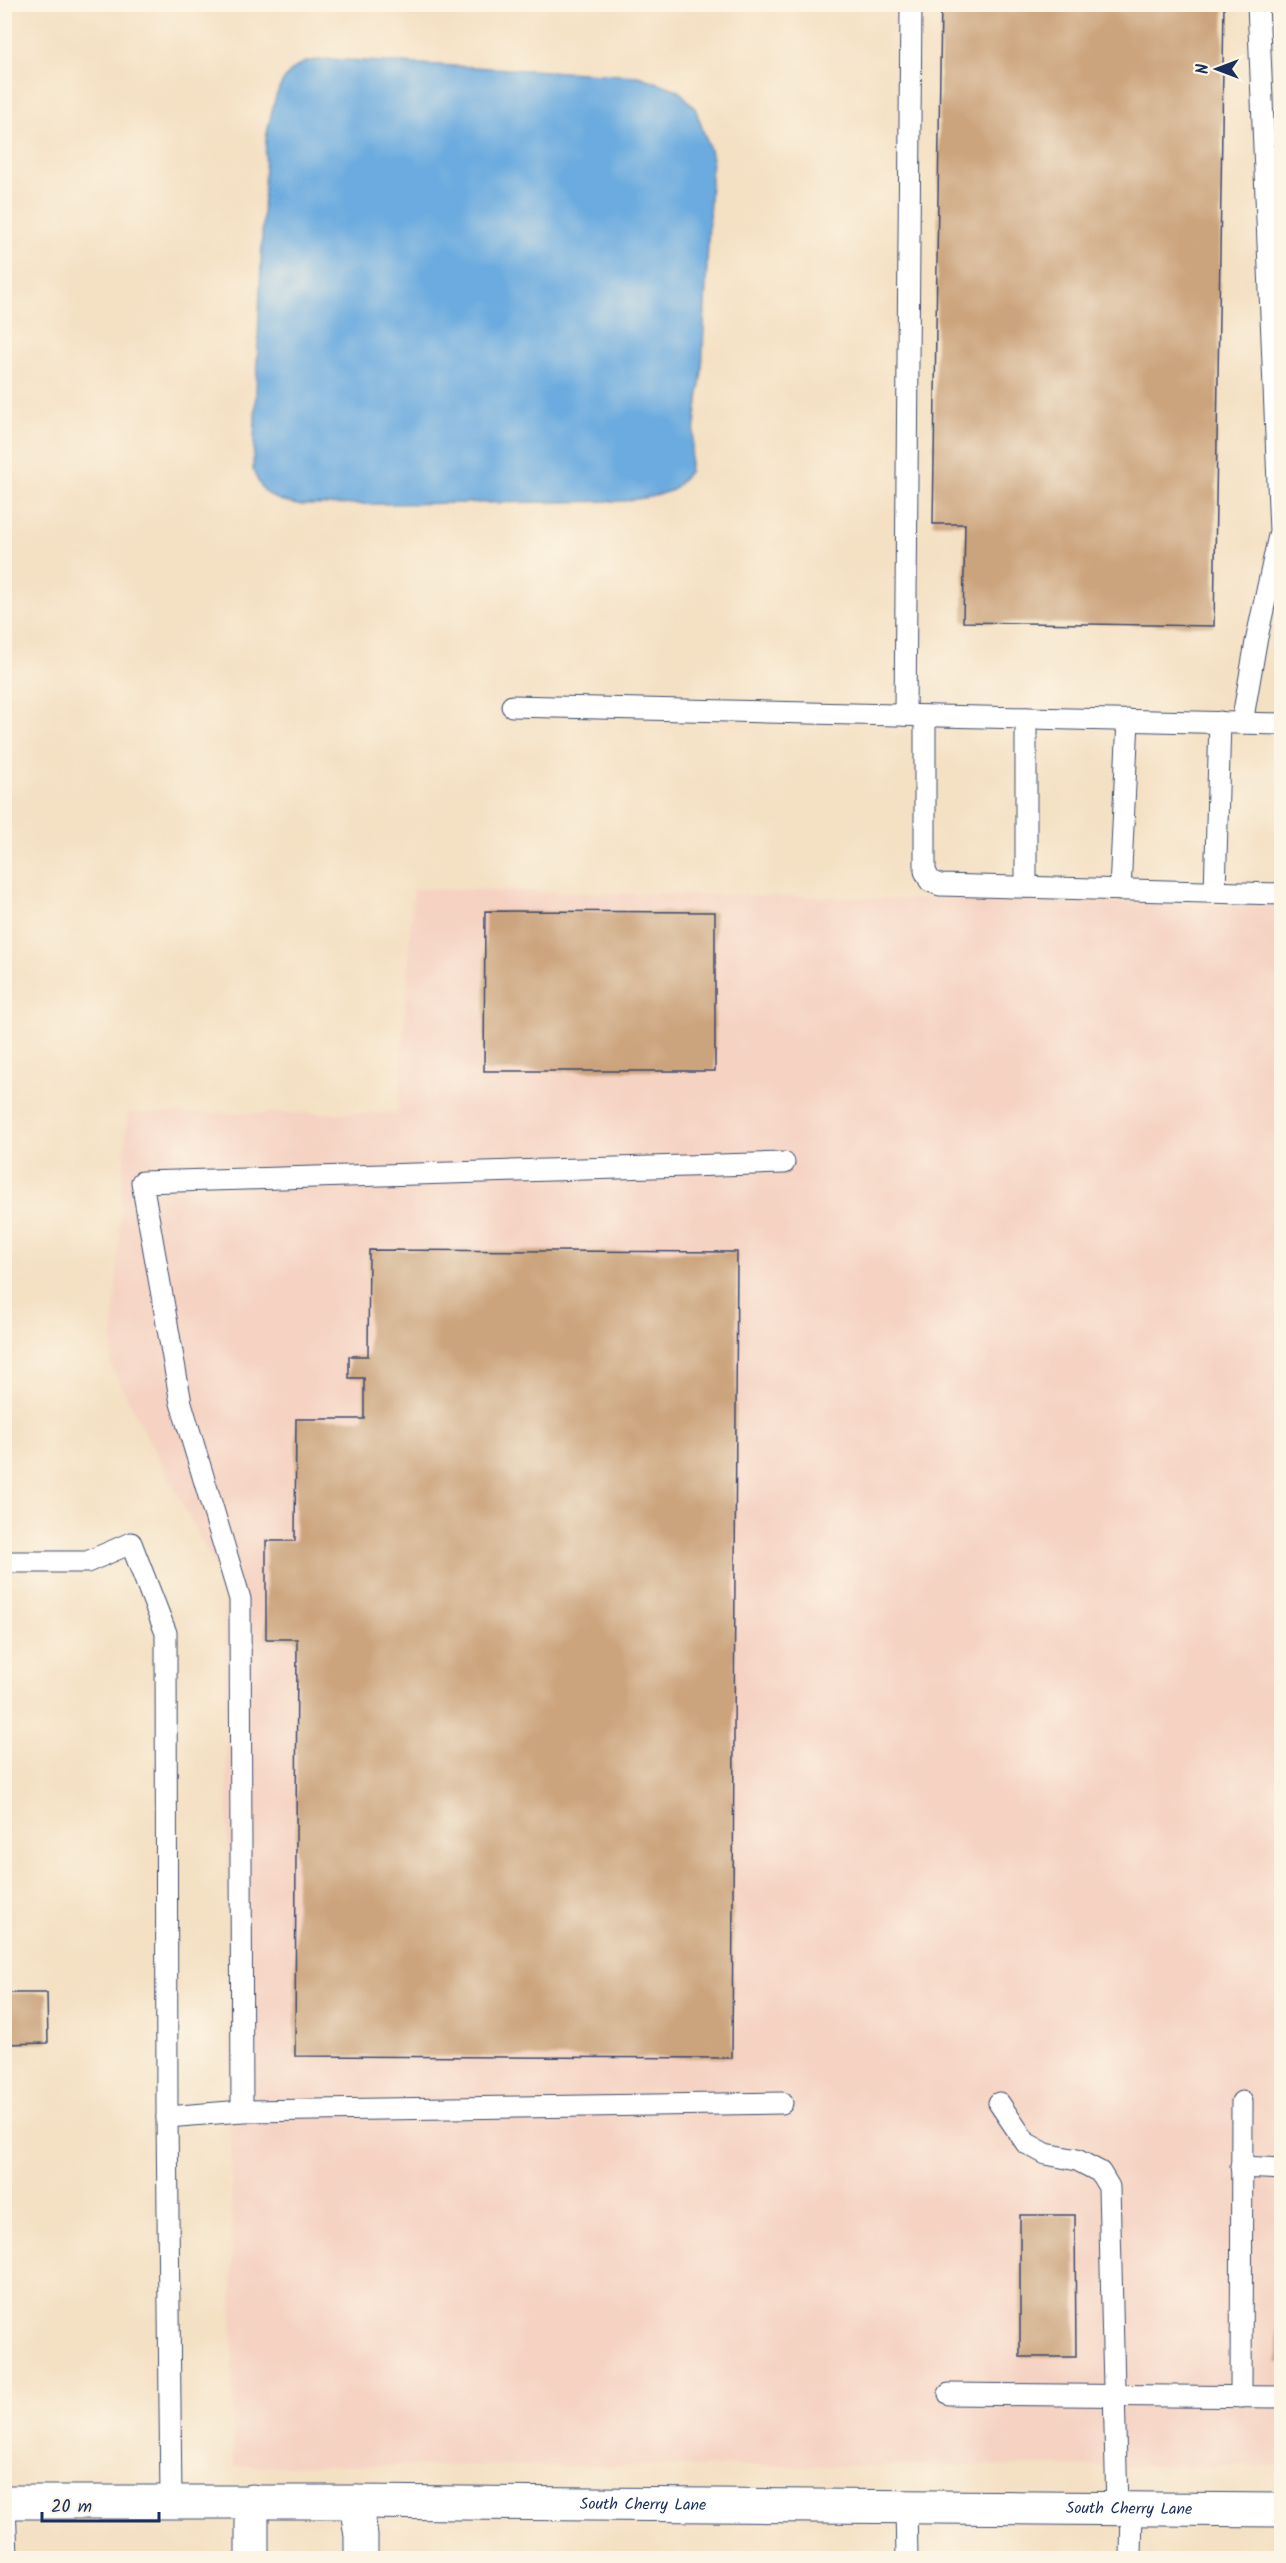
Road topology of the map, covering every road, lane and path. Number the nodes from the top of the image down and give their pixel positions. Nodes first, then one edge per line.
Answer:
1 (910, 4) edge
2 (1258, 4) edge
3 (512, 706) dead end
4 (915, 715) junction
5 (1026, 718) junction
6 (1128, 720) junction
7 (1220, 722) junction
8 (1242, 723) junction
9 (1281, 724) edge
10 (1026, 887) junction
11 (1120, 890) junction
12 (1215, 892) junction
13 (1281, 894) edge
14 (784, 1163) dead end
15 (4, 1562) edge
16 (1242, 2102) dead end
17 (782, 2103) dead end
18 (999, 2103) dead end
19 (242, 2111) junction
20 (167, 2117) junction
21 (1241, 2168) junction
22 (1281, 2169) edge
23 (949, 2394) dead end
24 (1113, 2396) junction
25 (1241, 2397) junction
26 (1281, 2397) edge
27 (171, 2501) junction
28 (252, 2501) junction
29 (5, 2502) edge
30 (356, 2502) junction
31 (906, 2507) junction
32 (1125, 2509) junction
33 (1281, 2510) edge
34 (7, 2559) edge
35 (252, 2559) edge
36 (361, 2559) edge
37 (907, 2559) edge
38 (1131, 2559) edge

1 - 4 lane
2 - 8 lane
3 - 4 lane
4 - 5 lane
4 - 10 lane
5 - 6 lane
5 - 10 lane
6 - 7 lane
6 - 11 lane
7 - 8 lane
7 - 12 lane
8 - 9 lane
10 - 11 lane
11 - 12 lane
12 - 13 lane
14 - 19 lane
15 - 20 lane
16 - 21 lane
17 - 19 lane
18 - 24 lane
19 - 20 lane
20 - 27 lane
21 - 22 lane
21 - 25 lane
23 - 24 lane
24 - 25 lane
24 - 32 lane
25 - 26 lane
27 - 28 street, South Cherry Lane
27 - 29 street, South Cherry Lane
28 - 30 street, South Cherry Lane
28 - 35 street
29 - 34 lane
30 - 31 street, South Cherry Lane
30 - 36 street
31 - 32 street, South Cherry Lane
31 - 37 lane
32 - 33 street, South Cherry Lane
32 - 38 lane

